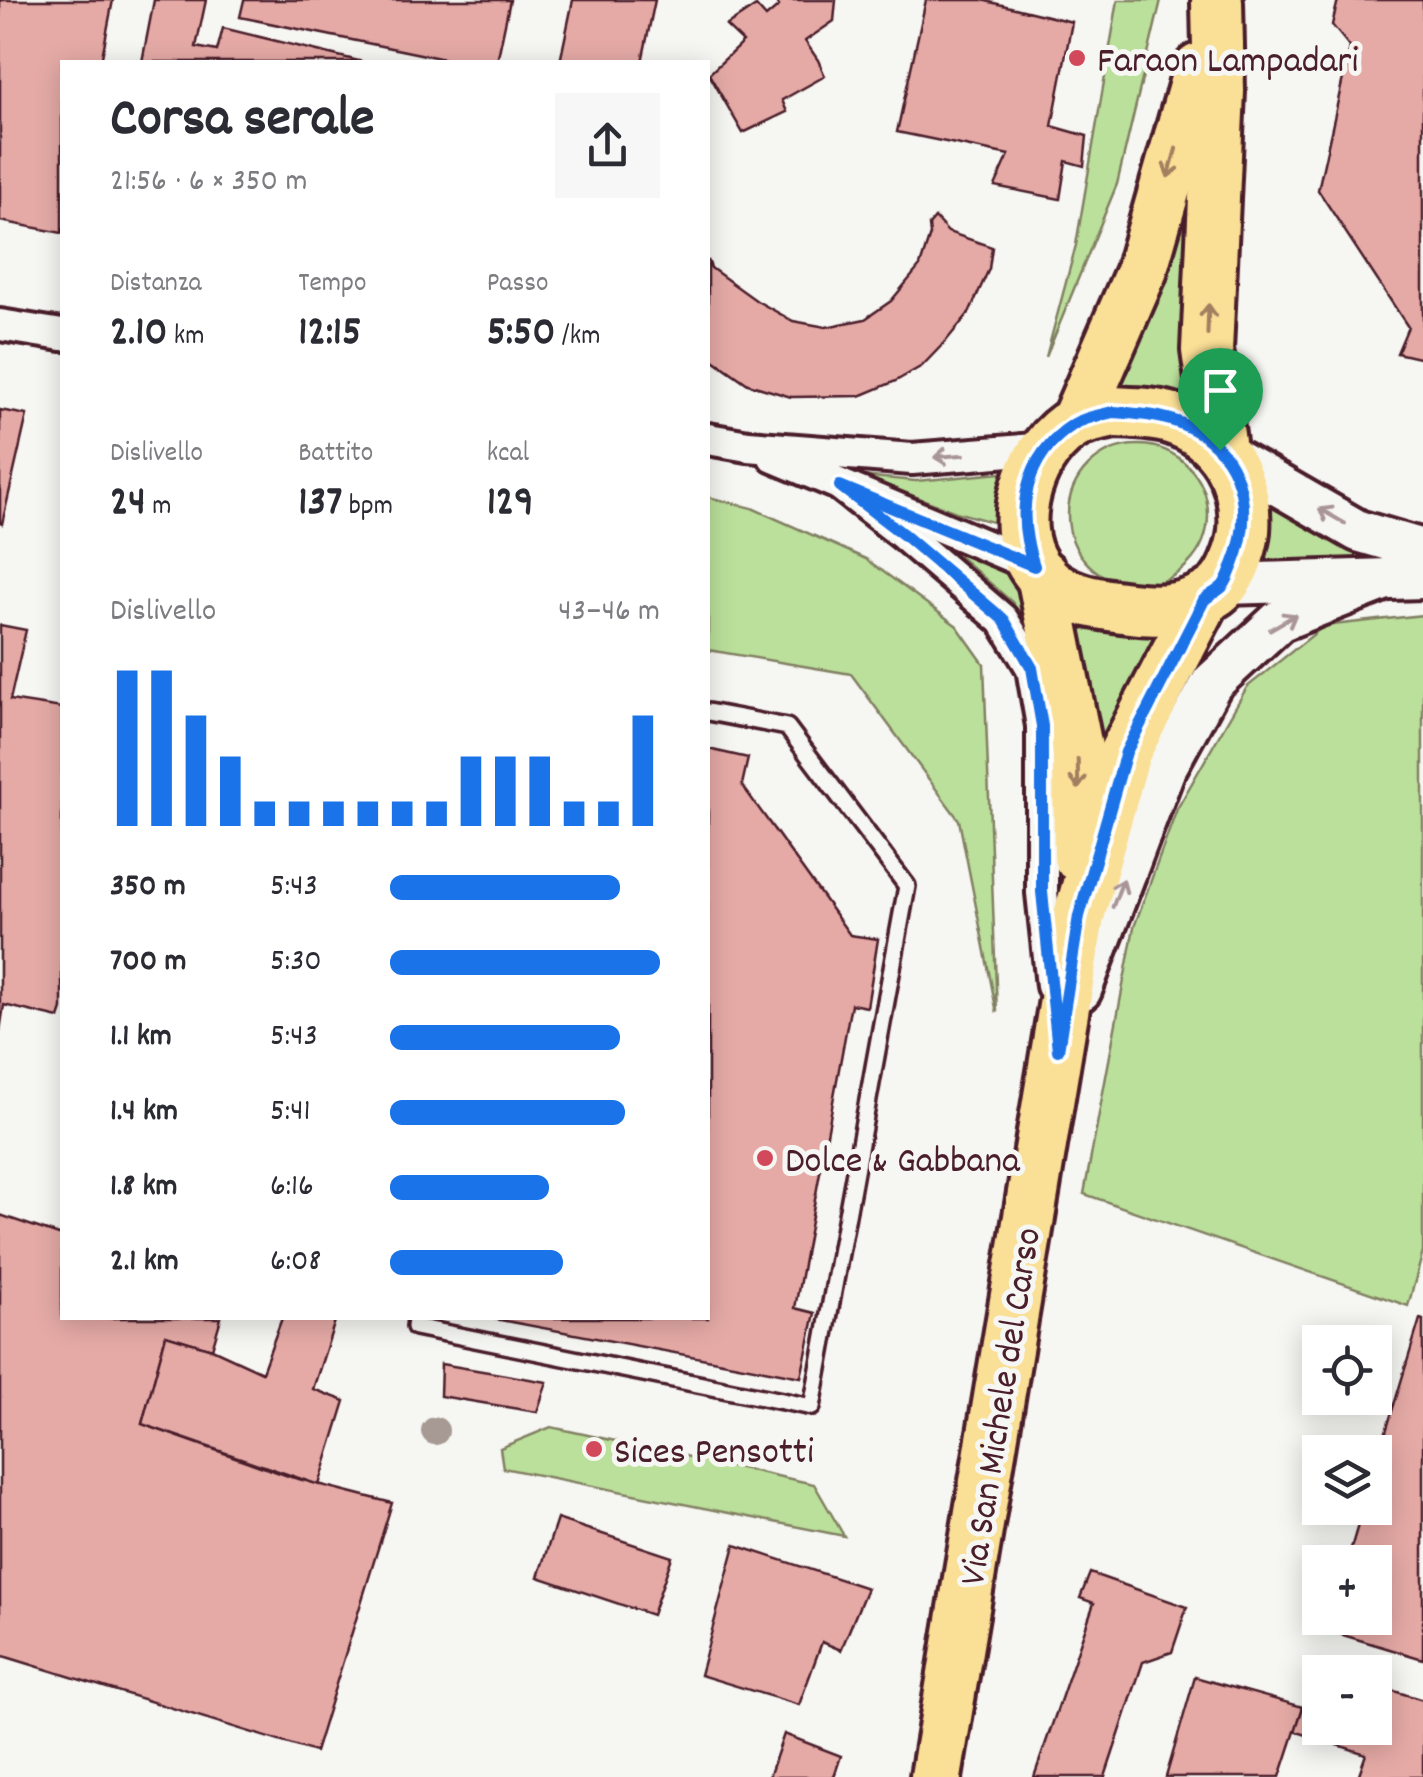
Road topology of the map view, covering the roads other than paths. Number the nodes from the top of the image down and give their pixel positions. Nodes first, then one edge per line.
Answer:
1 (1217, 1) edge
2 (0, 325) edge
3 (60, 335) edge
4 (1062, 435) junction
5 (710, 439) edge
6 (748, 446) junction
7 (1223, 452) junction
8 (840, 486) junction
9 (1423, 550) edge
10 (1038, 570) junction
11 (1405, 579) edge
12 (1215, 592) junction
13 (710, 712) edge
14 (1079, 916) junction
15 (1058, 1050) junction
16 (416, 1320) edge
17 (936, 1777) edge

1 -> 4 main road
7 -> 1 main road
2 - 3 street
4 -> 6 street
4 - 7 main road
4 - 10 main road
5 - 6 street
6 - 8 street
9 -> 7 street
7 - 12 main road
8 - 10 street
8 - 15 street
10 - 12 main road
10 -> 14 main road
11 - 12 street
15 -> 11 street
12 - 14 main road
13 - 16 lane
14 - 15 main road, Via San Michele del Carso
15 - 17 main road, Via San Michele del Carso

